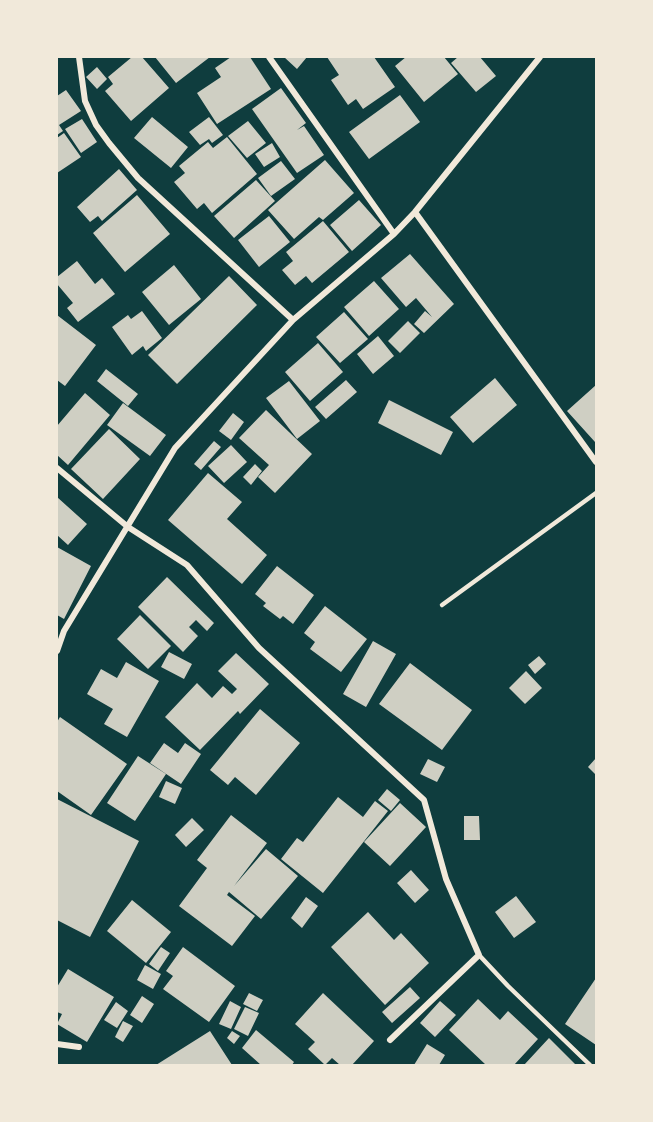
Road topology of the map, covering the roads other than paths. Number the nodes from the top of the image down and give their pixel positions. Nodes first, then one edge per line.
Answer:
1 (79, 57) edge
2 (269, 57) edge
3 (535, 59) edge
4 (415, 213) junction
5 (394, 234) junction
6 (293, 320) junction
7 (596, 462) edge
8 (57, 468) edge
9 (596, 493) edge
10 (128, 527) junction
11 (442, 605) dead end
12 (57, 627) edge
13 (64, 631) junction
14 (57, 651) edge
15 (479, 955) junction
16 (390, 1040) dead end
17 (57, 1044) edge
18 (79, 1047) dead end
19 (590, 1065) edge

1 - 6 street
2 - 5 street
3 - 4 street
4 - 5 street
4 - 7 street
5 - 6 street
6 - 10 street
8 - 10 street
9 - 11 lane
10 - 13 street
10 - 15 street
12 - 13 street
13 - 14 street
15 - 16 street
15 - 19 lane
17 - 18 street

